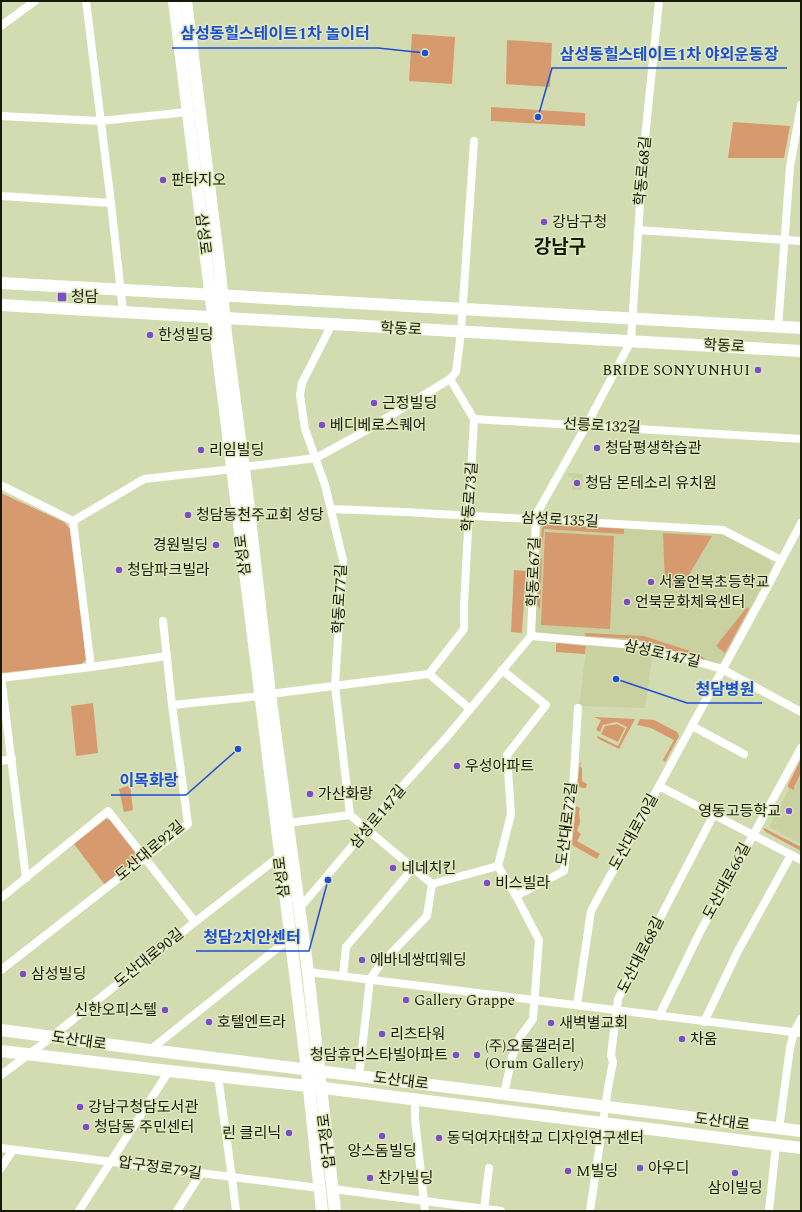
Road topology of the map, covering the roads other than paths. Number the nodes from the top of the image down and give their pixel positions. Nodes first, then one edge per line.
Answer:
1 (86, 1) edge
2 (174, 1) edge
3 (186, 1) edge
4 (658, 1) edge
5 (33, 2) edge
6 (1, 26) edge
7 (801, 104) edge
8 (188, 112) junction
9 (1, 116) edge
10 (100, 121) junction
11 (474, 141) dead end
12 (1, 196) edge
13 (111, 203) junction
14 (638, 230) junction
15 (784, 240) junction
16 (801, 241) edge
17 (1, 283) edge
18 (120, 289) junction
19 (217, 296) junction
20 (1, 305) edge
21 (123, 311) junction
22 (462, 313) junction
23 (219, 318) junction
24 (632, 319) junction
25 (332, 324) junction
26 (778, 327) junction
27 (801, 328) edge
28 (461, 332) junction
29 (630, 341) junction
30 (801, 351) edge
31 (450, 379) junction
32 (474, 419) junction
33 (586, 426) junction
34 (801, 439) edge
35 (316, 458) junction
36 (238, 468) junction
37 (1, 485) edge
38 (331, 509) junction
39 (468, 516) junction
40 (536, 519) junction
41 (73, 521) junction
42 (801, 523) edge
43 (781, 560) junction
44 (163, 621) dead end
45 (531, 636) junction
46 (167, 656) junction
47 (91, 667) junction
48 (722, 669) junction
49 (502, 670) junction
50 (429, 674) junction
51 (1, 678) edge
52 (335, 686) junction
53 (265, 695) junction
54 (172, 705) junction
55 (578, 708) dead end
56 (470, 709) junction
57 (801, 712) edge
58 (692, 726) junction
59 (801, 748) edge
60 (744, 754) dead end
61 (12, 759) junction
62 (1, 761) edge
63 (659, 786) junction
64 (714, 814) junction
65 (350, 815) junction
66 (288, 824) junction
67 (368, 829) junction
68 (752, 835) junction
69 (791, 855) junction
70 (280, 856) junction
71 (144, 858) junction
72 (801, 860) edge
73 (498, 866) junction
74 (413, 868) junction
75 (26, 878) junction
76 (432, 884) junction
77 (516, 896) junction
78 (1, 898) edge
79 (300, 909) junction
80 (195, 922) junction
81 (290, 938) junction
82 (1, 970) edge
83 (308, 972) junction
84 (343, 976) junction
85 (370, 980) junction
86 (534, 999) junction
87 (577, 1005) junction
88 (617, 1011) junction
89 (659, 1016) junction
90 (801, 1019) edge
91 (704, 1022) junction
92 (1, 1030) edge
93 (797, 1033) edge
94 (50, 1037) junction
95 (150, 1050) junction
96 (1, 1051) edge
97 (29, 1055) junction
98 (307, 1070) junction
99 (169, 1071) junction
100 (319, 1071) junction
101 (1, 1075) edge
102 (218, 1076) junction
103 (359, 1076) junction
104 (308, 1086) junction
105 (320, 1088) junction
106 (504, 1094) junction
107 (415, 1100) junction
108 (606, 1107) junction
109 (603, 1123) junction
110 (779, 1129) junction
111 (801, 1132) edge
112 (776, 1145) junction
113 (1, 1148) edge
114 (801, 1148) edge
115 (13, 1150) junction
116 (111, 1161) junction
117 (1, 1168) edge
118 (489, 1168) dead end
119 (201, 1173) junction
120 (232, 1178) junction
121 (319, 1188) junction
122 (333, 1189) junction
123 (424, 1201) junction
124 (484, 1209) junction
125 (79, 1211) edge
126 (177, 1211) edge
127 (236, 1211) edge
128 (322, 1211) edge
129 (335, 1211) edge
130 (425, 1211) edge
131 (501, 1211) edge
132 (590, 1211) edge
133 (769, 1211) edge

1 - 10 street
2 - 8 main road, 삼성로
3 - 19 main road, 삼성로
4 - 14 street, 학동로68길
5 - 6 street
7 - 15 street
8 - 10 street
8 - 19 main road, 삼성로
9 - 10 street
10 - 13 street
11 - 22 street
12 - 13 street
13 - 18 street
14 - 15 street
14 - 24 street, 학동로68길
15 - 16 street
15 - 26 street
17 - 18 main road, 학동로
18 - 19 main road, 학동로
18 - 21 street
19 - 22 main road, 학동로
19 - 23 main road, 삼성로
20 - 21 main road, 학동로
21 - 23 main road, 학동로
22 - 24 main road, 학동로
22 - 28 street
23 - 25 main road, 학동로
23 - 36 main road, 삼성로
24 - 26 main road, 학동로
24 - 29 street, 학동로68길
25 - 28 main road, 학동로
25 - 35 street, 학동로77길
26 - 27 main road, 학동로
28 - 29 main road, 학동로
28 - 31 street
29 - 30 main road, 학동로
29 - 33 street, 학동로67길
31 - 32 street
31 - 35 street
32 - 33 street, 선릉로132길
32 - 39 street, 학동로73길
33 - 34 street, 선릉로132길
33 - 40 street, 학동로67길
35 - 36 street
35 - 38 street, 학동로77길
36 - 41 street
36 - 53 main road, 삼성로
37 - 41 street
38 - 39 street, 삼성로135길
38 - 52 street, 학동로77길
39 - 40 street, 삼성로135길
39 - 50 street, 학동로73길
40 - 43 street, 삼성로135길
40 - 45 street, 학동로67길
41 - 47 street
42 - 43 street, 도산대로70길
43 - 48 street, 도산대로70길
44 - 46 street, 도산대로92길
45 - 48 street, 삼성로147길
45 - 49 street, 삼성로147길
46 - 47 street
46 - 54 street, 도산대로92길
47 - 51 street
48 - 57 street, 삼성로147길
48 - 58 street, 도산대로70길
49 - 56 street, 삼성로147길
49 - 73 street
50 - 52 street
50 - 56 street
51 - 61 street
52 - 53 street
52 - 65 street, 학동로77길
53 - 54 street
53 - 66 main road, 삼성로
53 - 70 main road, 삼성로
54 - 71 street, 도산대로92길
55 - 77 street, 도산대로72길
56 - 67 street, 삼성로147길
58 - 60 street
58 - 63 street, 도산대로70길
59 - 68 street, 도산대로66길
61 - 62 street
61 - 75 street
63 - 64 street
63 - 87 street, 도산대로70길
64 - 68 street
64 - 88 street, 도산대로68길
65 - 66 street
65 - 67 street
66 - 79 main road, 삼성로
67 - 74 street
67 - 79 street, 삼성로147길
68 - 69 street
68 - 89 street, 도산대로66길
69 - 72 street
69 - 91 street
70 - 80 street
70 - 81 main road, 삼성로
71 - 75 street, 도산대로90길
71 - 80 street, 도산대로90길
71 - 82 street, 도산대로92길
73 - 76 street
73 - 77 street
74 - 76 street
74 - 84 street
75 - 78 street
76 - 85 street
77 - 86 street
79 - 83 main road, 삼성로
80 - 94 street, 도산대로90길
81 - 95 street
81 - 98 main road, 삼성로
83 - 84 street
83 - 100 main road, 삼성로
84 - 85 street
85 - 86 street
85 - 103 street
86 - 87 street
86 - 106 street
87 - 88 street
88 - 89 street
88 - 108 street, 도산대로68길
89 - 91 street
90 - 93 street
91 - 93 street
92 - 94 main road, 도산대로
93 - 110 street
94 - 95 main road, 도산대로
94 - 97 street, 도산대로90길
95 - 98 main road, 도산대로
96 - 97 main road, 도산대로
97 - 99 main road, 도산대로
97 - 101 street, 도산대로90길
98 - 100 main road, 도산대로
98 - 104 main road, 삼성로
99 - 102 main road, 도산대로
99 - 116 street
100 - 103 main road, 도산대로
100 - 105 main road, 압구정로
102 - 104 main road, 도산대로
102 - 120 street
103 - 106 main road, 도산대로
104 - 105 main road, 도산대로
104 - 121 main road, 압구정로
105 - 107 main road, 도산대로
105 - 122 main road, 압구정로
106 - 108 main road, 도산대로
107 - 109 main road, 도산대로
107 - 123 street
108 - 109 street, 도산대로68길
108 - 110 main road, 도산대로
109 - 112 main road, 도산대로
109 - 132 street, 도산대로68길
110 - 111 main road, 도산대로
112 - 114 main road, 도산대로
112 - 133 street
113 - 115 street, 압구정로79길
115 - 116 street, 압구정로79길
115 - 117 street
116 - 119 street, 압구정로79길
116 - 125 street
118 - 124 street
119 - 120 street, 압구정로79길
119 - 126 street
120 - 121 street, 압구정로79길
120 - 127 street
121 - 128 main road, 압구정로
122 - 123 street
122 - 129 main road, 압구정로
123 - 124 street
123 - 130 street
124 - 131 street

